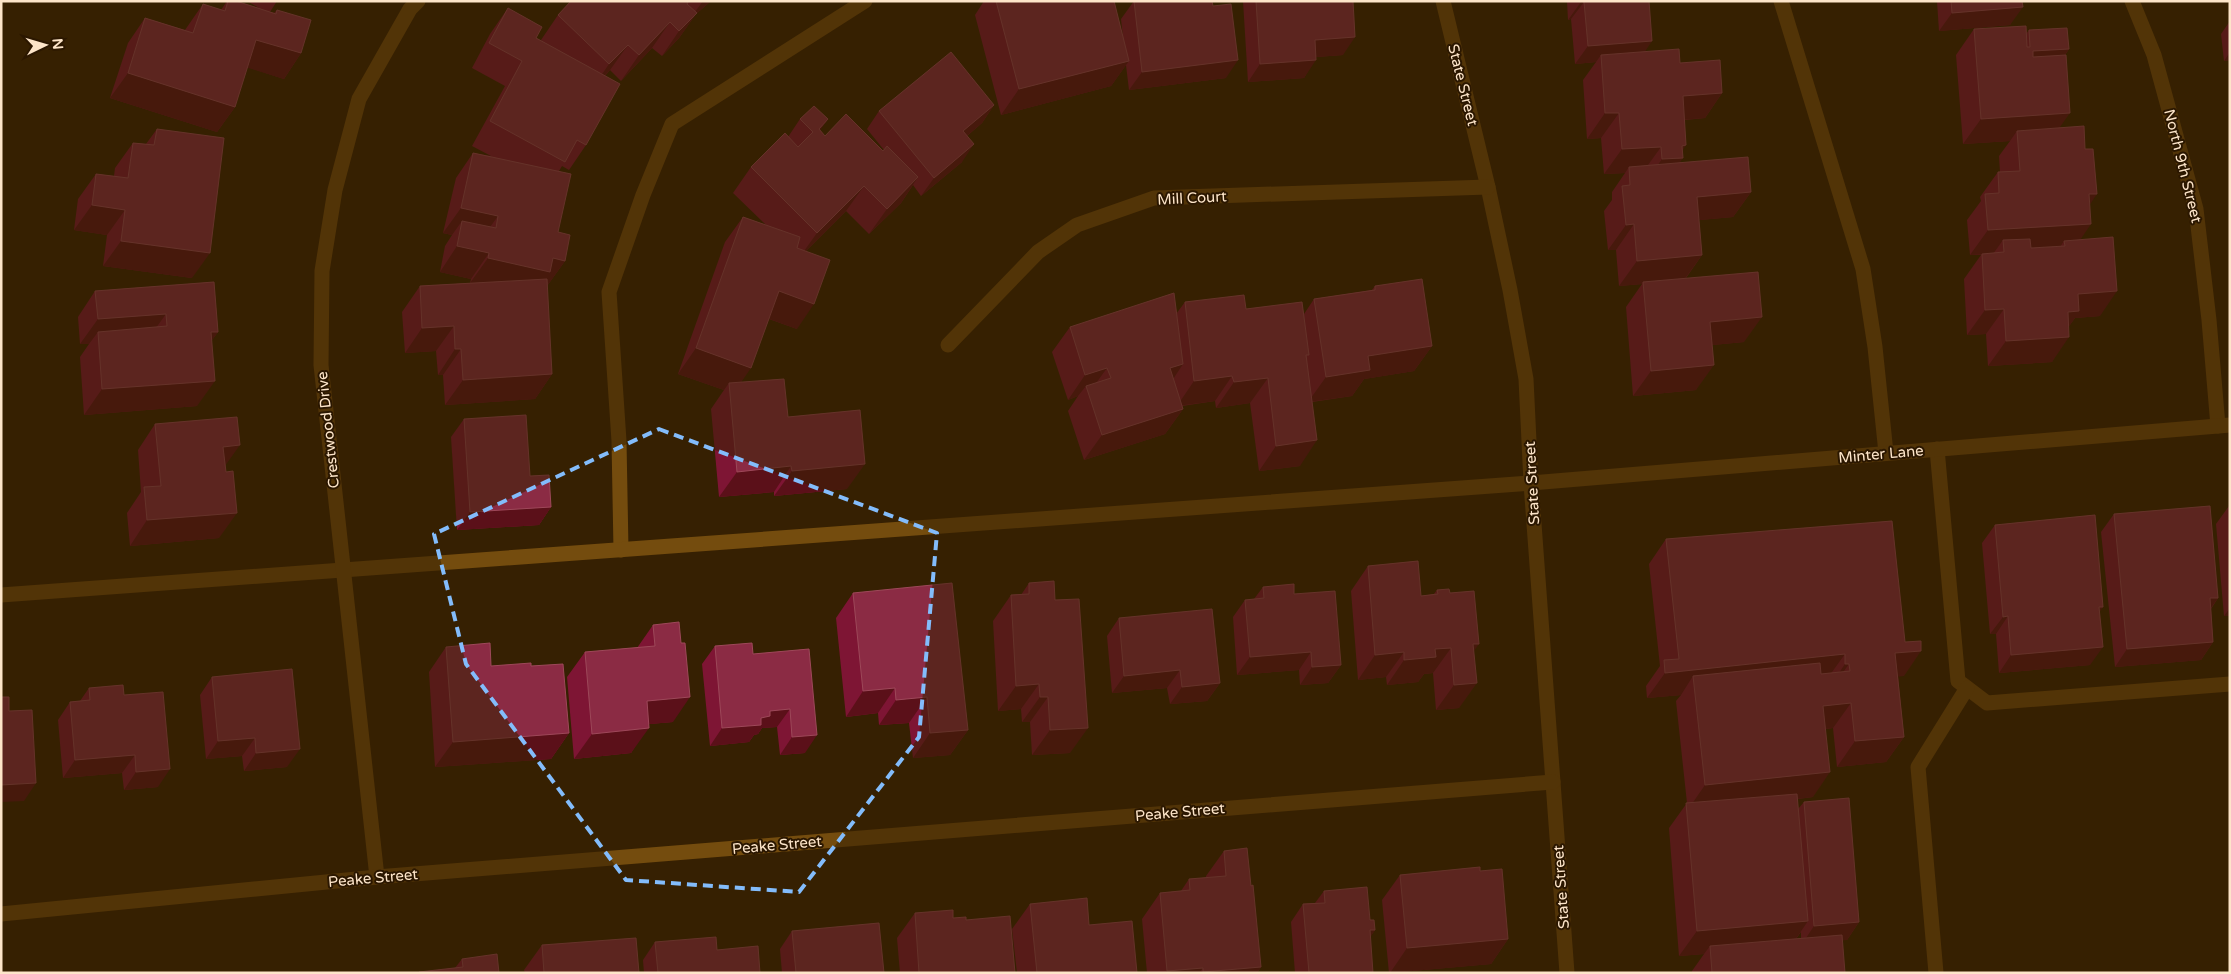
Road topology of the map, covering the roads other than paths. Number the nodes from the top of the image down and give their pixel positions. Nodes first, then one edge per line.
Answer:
1 (418, 1) edge
2 (865, 1) edge
3 (1443, 1) edge
4 (1781, 1) edge
5 (2132, 1) edge
6 (1488, 187) junction
7 (948, 345) dead end
8 (2224, 426) edge
9 (1938, 450) junction
10 (1886, 454) junction
11 (1531, 483) junction
12 (621, 550) junction
13 (344, 570) junction
14 (2, 594) edge
15 (2230, 684) edge
16 (1967, 688) junction
17 (1553, 782) junction
18 (377, 877) junction
19 (1, 914) edge
20 (1567, 973) edge
21 (1936, 973) edge

1 - 13 street, Crestwood Drive
2 - 12 street
3 - 6 street, State Street
4 - 10 street
5 - 8 street, North 9th Street
6 - 7 street, Mill Court
6 - 11 street, State Street
8 - 9 street, Minter Lane
9 - 10 street, Minter Lane
9 - 16 street
10 - 11 street, Minter Lane
11 - 12 street, Minter Lane
11 - 17 street, State Street
12 - 13 street, Minter Lane
13 - 14 street, Minter Lane
13 - 18 street, Crestwood Drive
15 - 16 street
16 - 21 street
17 - 18 street, Peake Street
17 - 20 street, State Street
18 - 19 street, Peake Street

